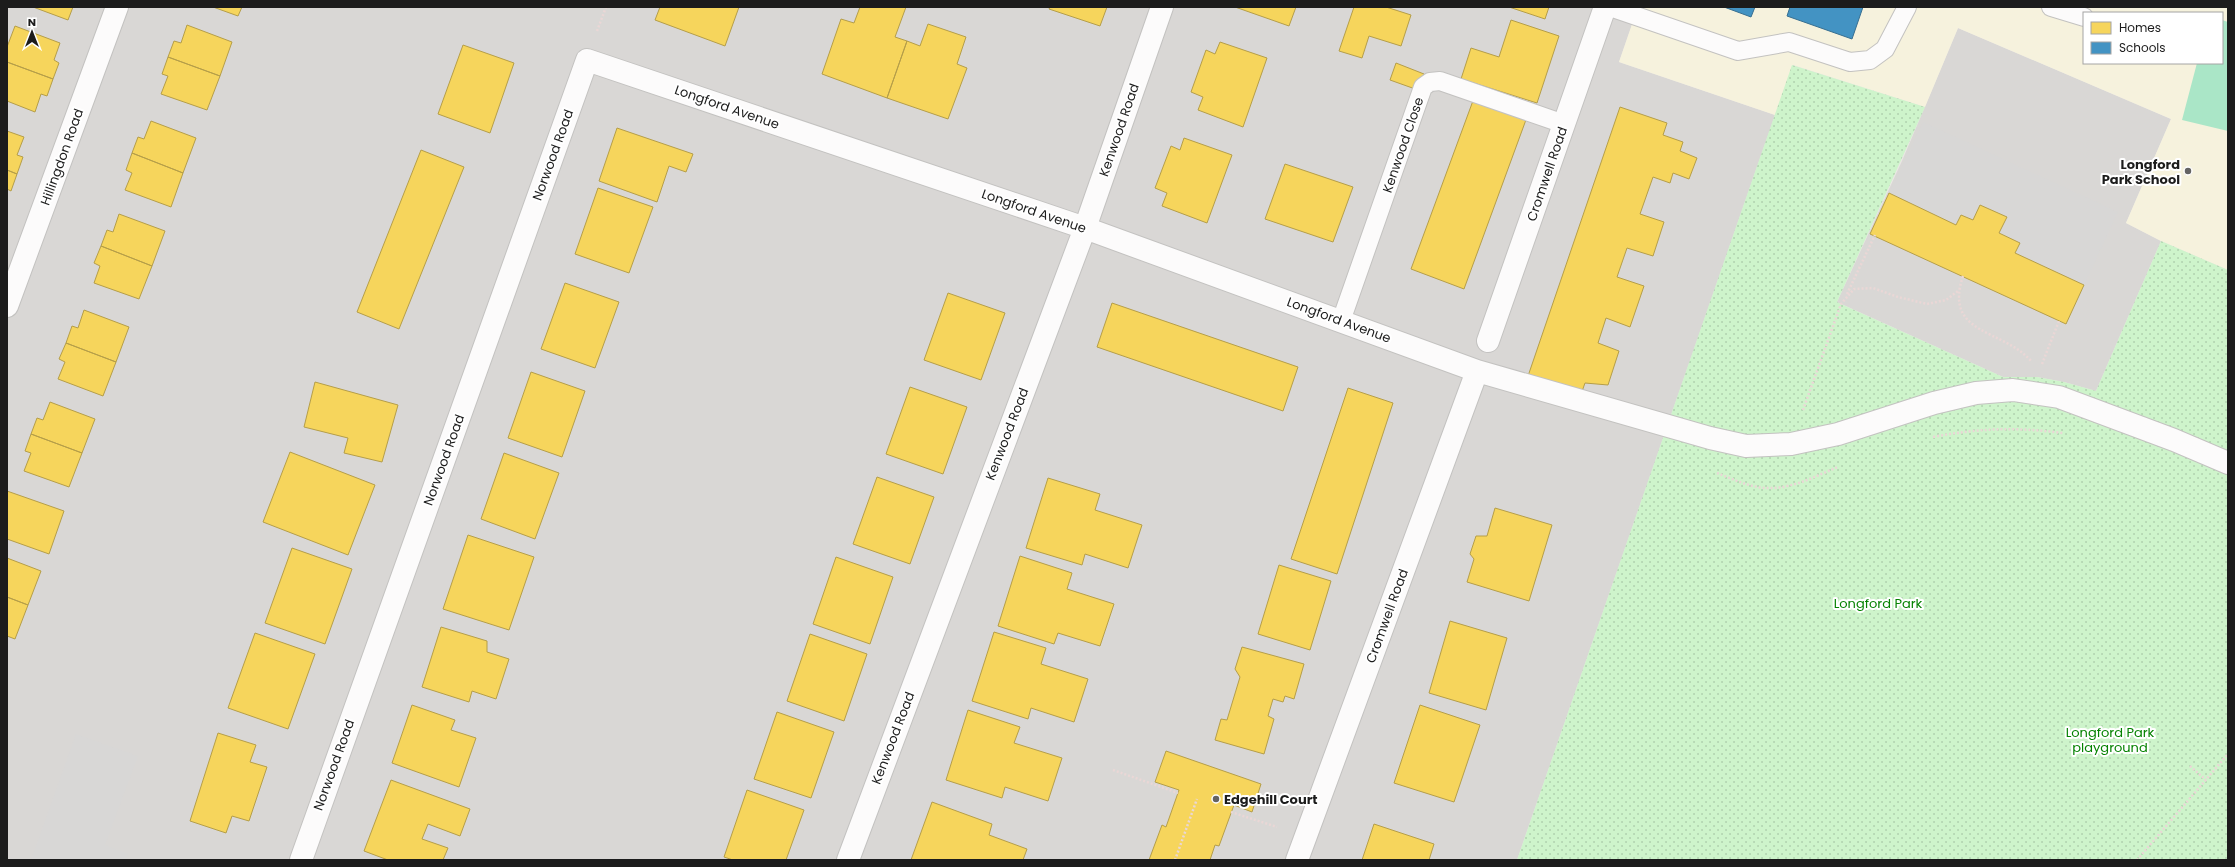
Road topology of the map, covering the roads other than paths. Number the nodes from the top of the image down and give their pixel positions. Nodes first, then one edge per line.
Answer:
1 (116, 7) edge
2 (1162, 7) edge
3 (1605, 7) edge
4 (1610, 7) edge
5 (1907, 7) edge
6 (2051, 7) edge
7 (2083, 17) edge
8 (587, 60) joint
9 (1564, 124) junction
10 (1085, 228) junction
11 (7, 306) edge
12 (1341, 321) junction
13 (1488, 340) dead end
14 (1477, 371) junction
15 (2228, 463) edge
16 (301, 860) edge
17 (848, 860) edge
18 (1297, 860) edge

1 - 11 street, Hillingdon Road
2 - 10 street, Kenwood Road
3 - 9 street, Cromwell Road
4 - 5 lane
6 - 7 lane
8 - 10 street, Longford Avenue
8 - 16 street, Norwood Road
9 - 12 lane, Kenwood Close
9 - 13 street, Cromwell Road
10 - 12 street, Longford Avenue
10 - 17 street, Kenwood Road
12 - 14 street, Longford Avenue
14 - 15 street, Longford Avenue
14 - 18 street, Cromwell Road

